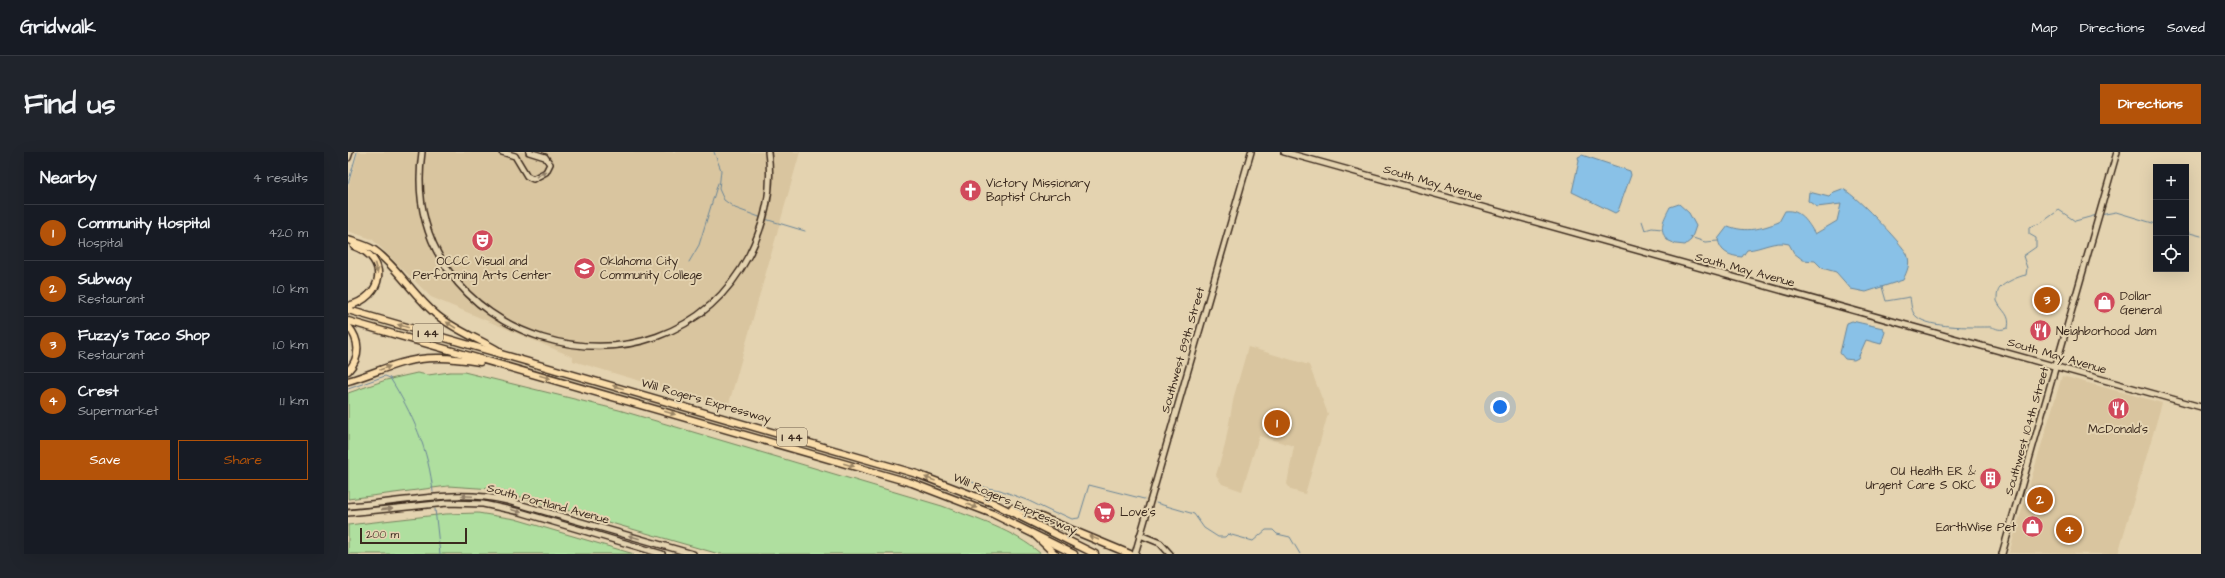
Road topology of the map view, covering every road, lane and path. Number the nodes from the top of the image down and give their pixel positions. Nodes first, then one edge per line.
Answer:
1 (350, 152) edge
2 (422, 152) edge
3 (502, 152) edge
4 (529, 152) edge
5 (768, 152) edge
6 (1251, 152) edge
7 (1284, 152) edge
8 (2117, 152) edge
9 (348, 158) edge
10 (348, 240) edge
11 (348, 244) edge
12 (348, 306) edge
13 (348, 310) edge
14 (348, 321) edge
15 (348, 326) edge
16 (508, 356) junction
17 (508, 366) junction
18 (2056, 366) junction
19 (348, 370) edge
20 (348, 381) edge
21 (2201, 407) edge
22 (993, 503) junction
23 (348, 506) edge
24 (348, 513) edge
25 (1032, 532) junction
26 (1140, 536) junction
27 (662, 554) edge
28 (693, 554) edge
29 (1055, 554) edge
30 (1074, 554) edge
31 (1095, 554) edge
32 (1130, 554) edge
33 (1135, 554) edge
34 (1170, 554) edge
35 (2002, 554) edge

1 - 9 main road
2 - 5 main road
3 -> 4 main road
6 - 26 main road, Southwest 89th Street
7 - 18 main road, South May Avenue
8 - 18 main road, Southwest 104th Street
16 -> 10 highway
11 -> 12 highway
16 -> 13 highway, Will Rogers Expressway / I 44
14 - 17 highway, Will Rogers Expressway / I 44
15 - 19 highway
22 -> 16 highway, Will Rogers Expressway / I 44
20 -> 17 highway
17 -> 25 highway, Will Rogers Expressway / I 44
18 - 21 main road, South May Avenue
18 - 35 main road, Southwest 104th Street
22 - 31 highway, Will Rogers Expressway / I 44
32 -> 22 highway
28 -> 23 main road, South Portland Avenue
24 -> 27 main road, South Portland Avenue
25 - 29 highway
25 - 30 highway, Will Rogers Expressway / I 44
26 - 33 main road, Southwest 89th Street
26 - 34 main road

